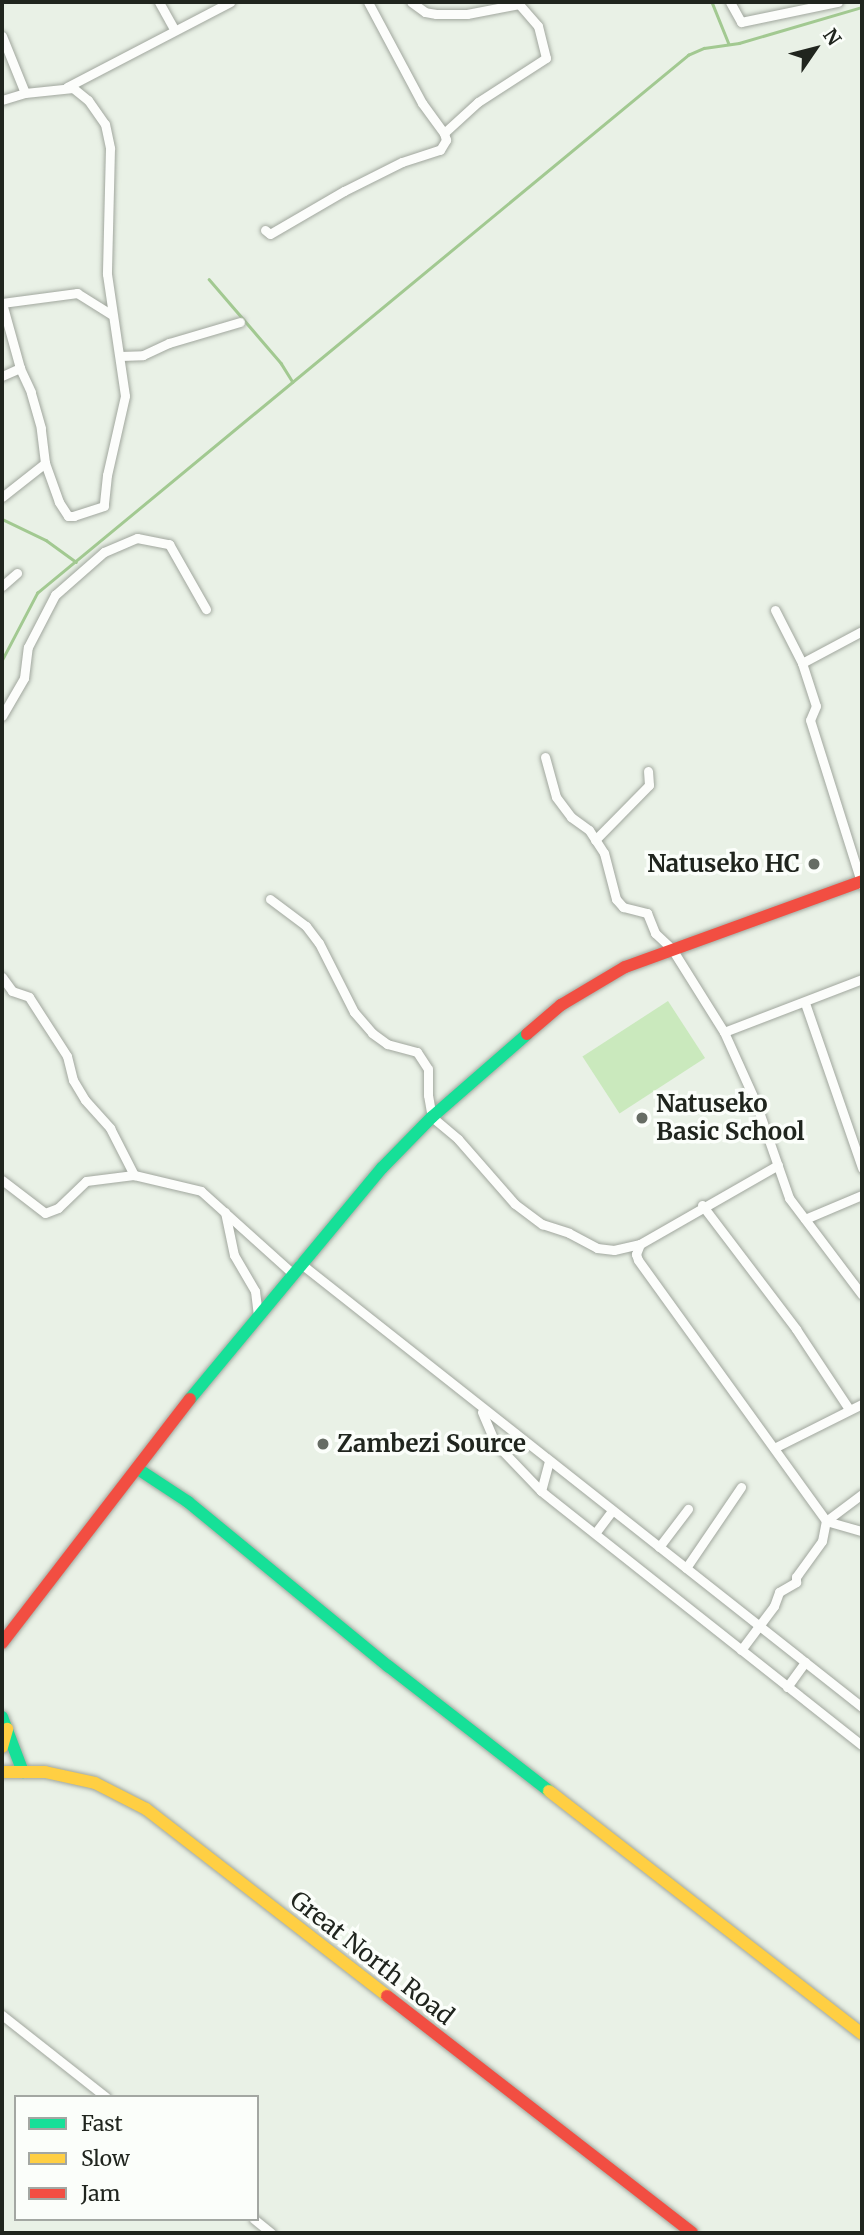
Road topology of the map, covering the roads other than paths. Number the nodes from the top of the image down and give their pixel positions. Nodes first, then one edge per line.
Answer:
1 (159, 2) edge
2 (230, 2) edge
3 (368, 2) edge
4 (411, 2) edge
5 (730, 2) edge
6 (838, 2) edge
7 (174, 29) junction
8 (2, 36) edge
9 (66, 88) junction
10 (25, 93) junction
11 (2, 100) edge
12 (444, 133) junction
13 (265, 230) dead end
14 (2, 303) edge
15 (111, 314) junction
16 (240, 322) dead end
17 (120, 356) junction
18 (20, 368) junction
19 (2, 376) edge
20 (45, 463) junction
21 (2, 497) edge
22 (17, 573) dead end
23 (2, 586) edge
24 (206, 609) dead end
25 (775, 610) dead end
26 (862, 631) edge
27 (802, 663) junction
28 (2, 716) edge
29 (545, 757) dead end
30 (648, 771) dead end
31 (595, 839) junction
32 (861, 883) edge
33 (270, 900) dead end
34 (672, 949) junction
35 (2, 977) edge
36 (862, 979) edge
37 (805, 1003) junction
38 (724, 1032) junction
39 (432, 1117) junction
40 (778, 1165) junction
41 (862, 1168) edge
42 (134, 1175) junction
43 (2, 1180) edge
44 (862, 1195) edge
45 (702, 1205) junction
46 (225, 1212) junction
47 (805, 1219) junction
48 (640, 1244) junction
49 (620, 1248) junction
50 (638, 1260) junction
51 (296, 1268) junction
52 (862, 1295) edge
53 (258, 1314) junction
54 (862, 1404) edge
55 (477, 1405) junction
56 (849, 1409) junction
57 (774, 1448) junction
58 (550, 1462) junction
59 (138, 1469) junction
60 (741, 1487) dead end
61 (541, 1490) junction
62 (862, 1494) edge
63 (688, 1509) dead end
64 (612, 1511) junction
65 (826, 1521) junction
66 (862, 1531) edge
67 (596, 1532) junction
68 (659, 1547) junction
69 (686, 1568) junction
70 (758, 1624) junction
71 (2, 1643) edge
72 (741, 1650) junction
73 (805, 1662) junction
74 (787, 1687) junction
75 (862, 1707) edge
76 (5, 1723) edge
77 (862, 1745) edge
78 (2, 1747) edge
79 (2, 1772) edge
80 (23, 1772) junction
81 (2, 2015) edge
82 (862, 2034) edge
83 (103, 2095) edge
84 (256, 2221) edge
85 (271, 2233) edge
86 (692, 2233) edge

1 - 7 street
2 - 7 street
3 - 12 street
4 - 12 street
5 - 6 street
7 - 9 street
8 - 10 street
9 - 10 street
9 - 15 street
10 - 11 street
12 - 13 street
14 - 15 street
14 - 18 street
15 - 17 street
16 - 17 street
17 - 20 street
18 - 19 street
18 - 20 street
20 - 21 street
22 - 23 street
24 - 28 street
25 - 27 street
26 - 27 street
27 - 32 street
29 - 31 street
30 - 31 street
31 - 34 street
32 - 34 main road
33 - 39 street
34 - 38 street
34 - 39 main road
35 - 42 street
36 - 37 street
37 - 38 street
37 - 41 street
38 - 40 street
39 - 49 street
39 - 51 main road
40 - 45 street
40 - 47 street
42 - 43 street
42 - 46 street
44 - 47 street
45 - 48 street
45 - 56 street
46 - 51 street
46 - 53 street
47 - 52 street
48 - 49 street
48 - 50 street
49 - 50 street
50 - 57 street
51 - 53 main road
51 - 55 street
53 - 59 main road
54 - 56 street
55 - 58 street
55 - 61 street
56 - 57 street
57 - 65 street
58 - 61 street
58 - 64 street
59 - 71 main road
59 - 82 main road
60 - 69 street
61 - 67 street
62 - 65 street
63 - 68 street
64 - 67 street
64 - 68 street
65 - 66 street
65 - 70 street
67 - 72 street
68 - 69 street
69 - 70 street
70 - 72 street
70 - 73 street
72 - 74 street
73 - 74 street
73 - 75 street
74 - 77 street
76 - 78 main road
76 - 80 main road
79 - 80 main road, Great North Road
80 - 86 main road, Great North Road
81 - 83 street
84 - 85 street

